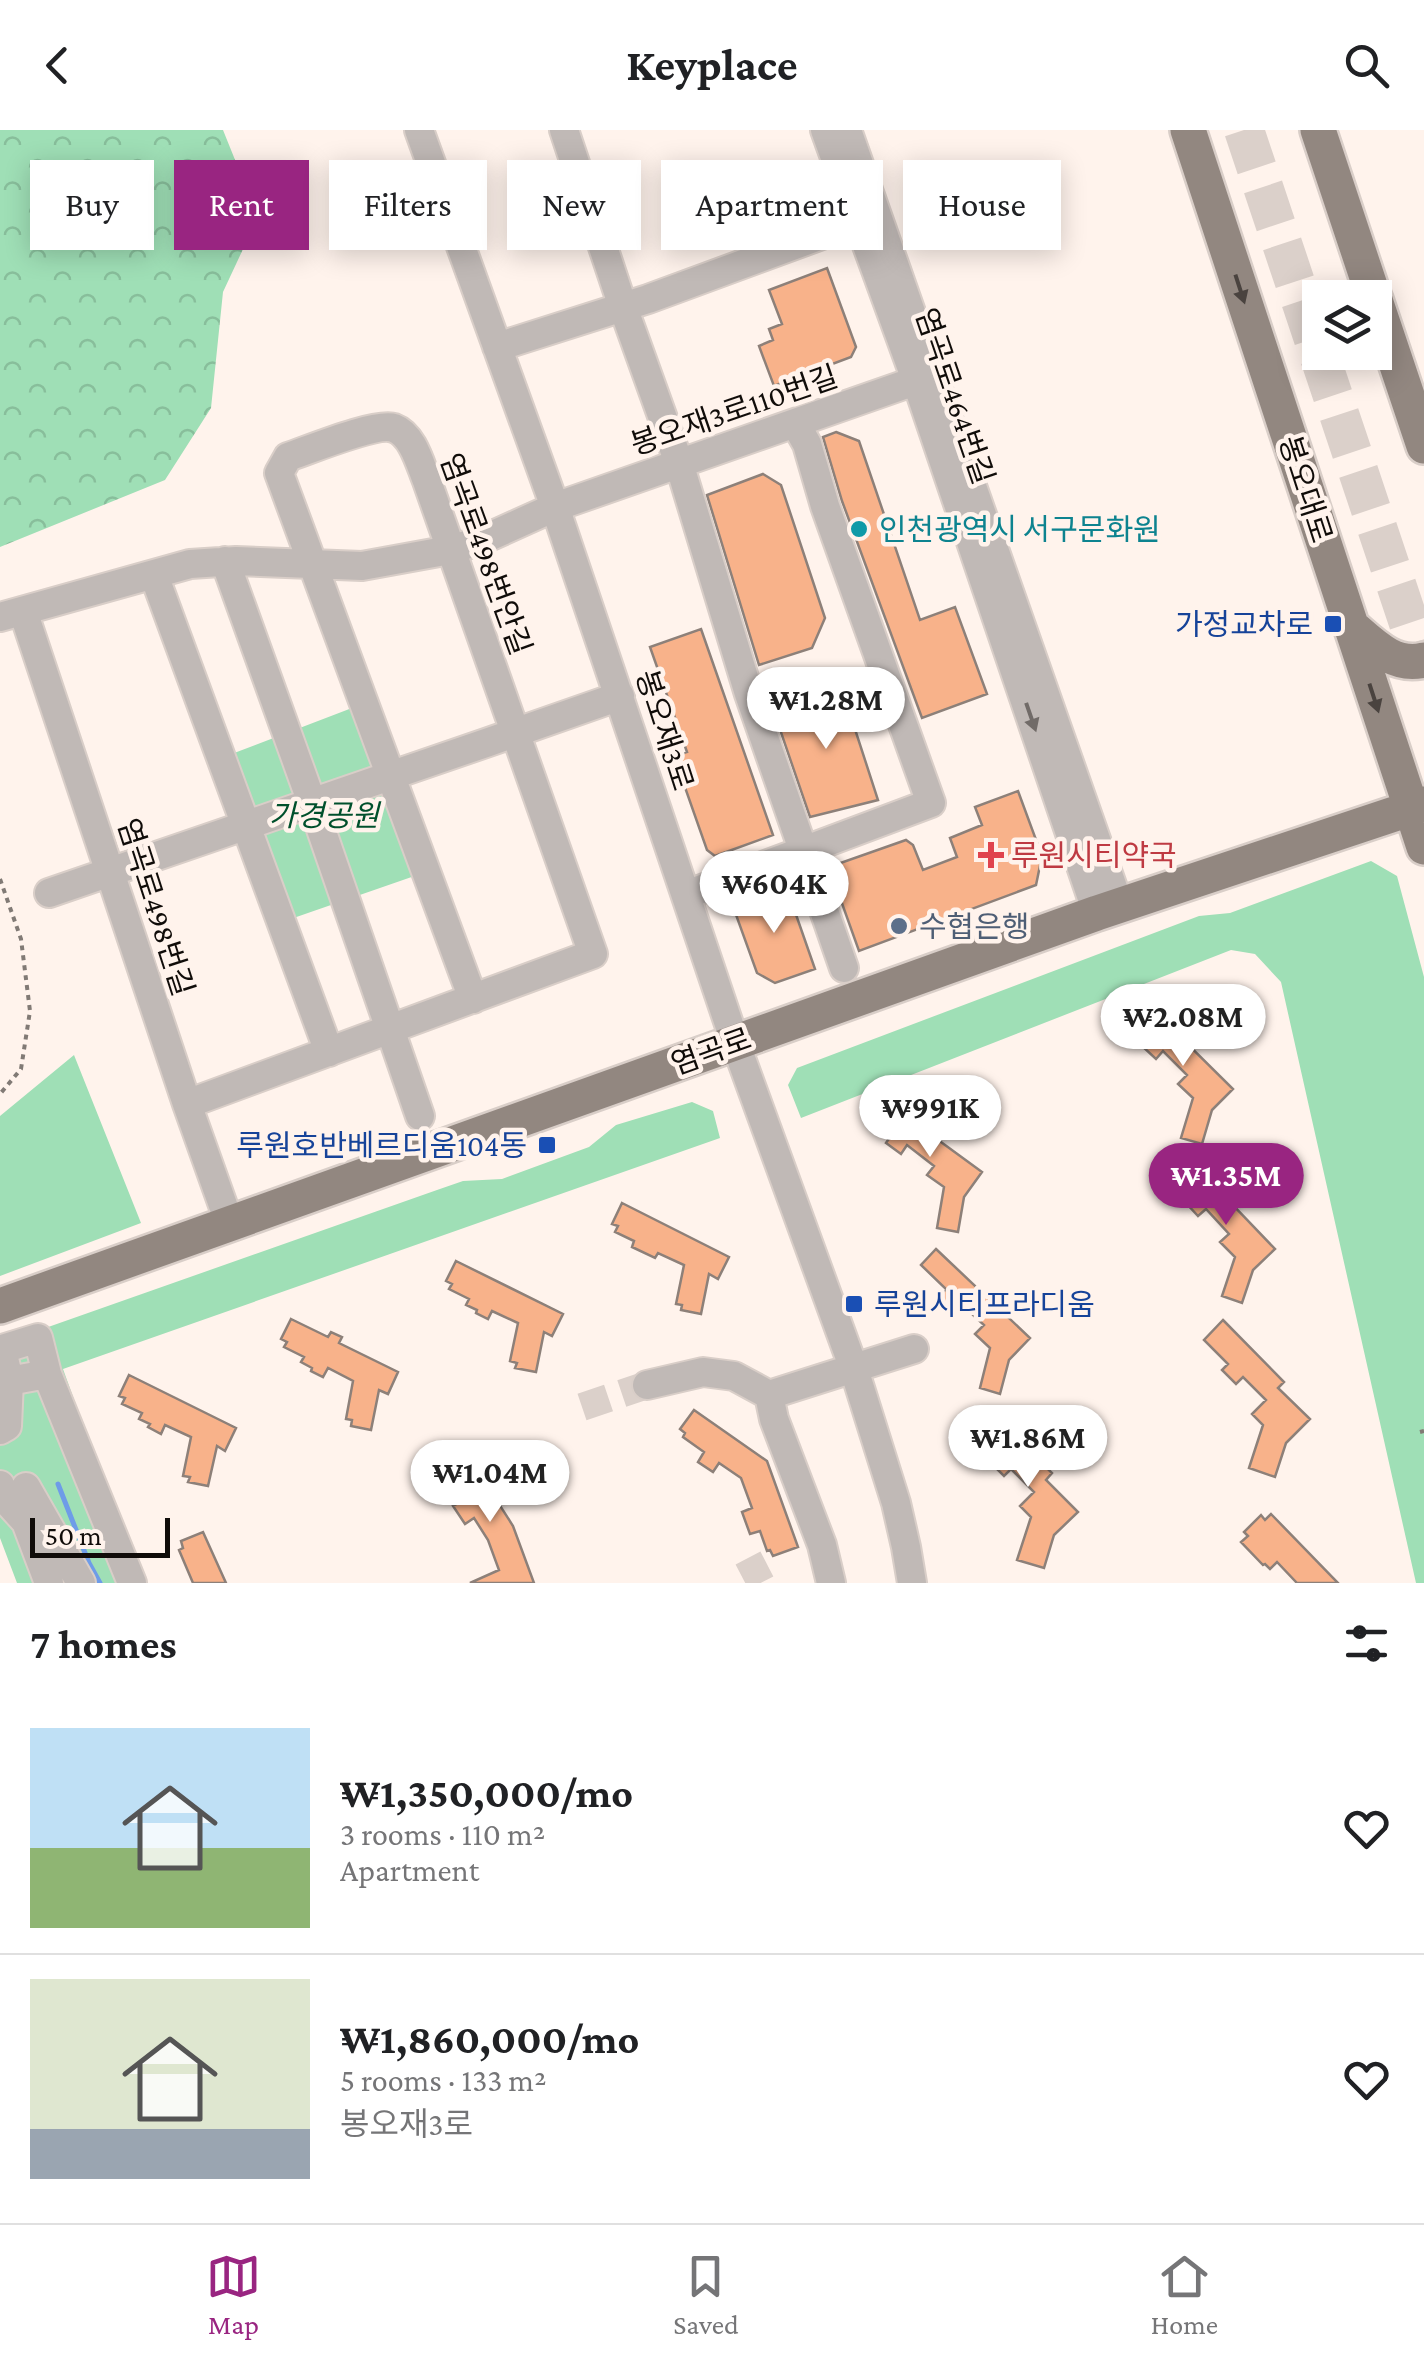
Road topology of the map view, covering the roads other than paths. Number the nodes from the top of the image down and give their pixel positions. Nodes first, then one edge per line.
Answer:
1 (419, 130) edge
2 (564, 130) edge
3 (825, 130) edge
4 (848, 130) edge
5 (1188, 130) edge
6 (1318, 130) edge
7 (839, 160) edge
8 (855, 160) edge
9 (783, 250) edge
10 (879, 250) edge
11 (1369, 280) edge
12 (623, 308) junction
13 (497, 347) junction
14 (1392, 350) edge
15 (926, 377) junction
16 (795, 423) junction
17 (1424, 446) edge
18 (679, 463) junction
19 (555, 506) junction
20 (450, 550) junction
21 (225, 562) junction
22 (314, 563) junction
23 (154, 574) junction
24 (12, 614) edge
25 (1351, 626) junction
26 (1424, 660) edge
27 (620, 696) junction
28 (515, 733) junction
29 (392, 777) junction
30 (312, 803) junction
31 (1417, 806) edge
32 (246, 824) junction
33 (1424, 848) edge
34 (804, 851) junction
35 (110, 872) junction
36 (49, 893) dead end
37 (686, 895) junction
38 (1108, 909) junction
39 (844, 968) dead end
40 (473, 999) junction
41 (390, 1030) junction
42 (736, 1042) junction
43 (329, 1052) junction
44 (187, 1104) junction
45 (420, 1116) dead end
46 (229, 1222) junction
47 (0, 1306) edge
48 (914, 1348) dead end
49 (1, 1350) edge
50 (854, 1369) junction
51 (46, 1374) junction
52 (9, 1380) junction
53 (647, 1384) tunnel mouth
54 (769, 1396) junction
55 (0, 1430) edge
56 (13, 1486) edge
57 (49, 1583) edge
58 (81, 1583) edge
59 (132, 1583) edge
60 (832, 1583) edge
61 (912, 1583) edge

1 - 13 street, 봉오재3로
2 - 12 street
3 - 7 street, 염곡로464번길
4 - 8 street, 염곡로464번길
5 -> 25 main road, 봉오대로
6 - 11 main road
9 - 12 street
10 - 15 street, 염곡로464번길
12 - 13 street
12 - 18 street
13 - 19 street, 봉오재3로
14 - 17 main road
15 - 16 street, 봉오재3로110번길
15 - 38 street, 염곡로464번길
16 - 18 street, 봉오재3로110번길
16 - 34 street
18 - 19 street, 봉오재3로110번길
18 - 34 street
19 - 20 street, 봉오재3로110번길
19 - 27 street, 봉오재3로
20 - 22 street, 봉오재3로110번길
20 - 22 street, 염곡로498번안길
20 - 28 street, 염곡로498번안길
21 - 22 street, 봉오재3로110번길
21 - 23 street, 봉오재3로110번길
21 - 30 street
22 - 29 street, 염곡로498번안길
23 - 24 street, 봉오재3로110번길
23 - 32 street
24 - 35 street, 염곡로498번길
25 - 26 main road
25 -> 31 main road, 봉오대로
27 - 28 street
27 - 37 street, 봉오재3로
28 - 29 street
28 - 40 street, 염곡로498번안길
29 - 30 street
29 - 40 street, 염곡로498번안길
30 - 32 street
30 - 41 street
31 - 33 main road, 봉오대로
31 - 38 main road, 염곡로
32 - 35 street
32 - 43 street
34 - 37 street
34 - 39 street
35 - 36 street
35 - 44 street, 염곡로498번길
37 - 42 street, 봉오재3로
38 - 42 main road, 염곡로
40 - 41 street, 염곡로498번안길
41 - 43 street, 염곡로498번안길
41 - 45 street
42 - 46 main road, 염곡로
42 - 50 street, 봉오재3로
43 - 44 street, 염곡로498번안길
44 - 46 street, 염곡로498번길
46 - 47 main road, 염곡로
48 - 50 street
49 - 51 street
49 - 52 street
50 - 54 street
50 - 61 street, 봉오재3로
51 - 52 street
51 - 59 street
52 - 55 street
53 - 54 street
54 - 60 street
56 - 57 street
56 - 58 street

